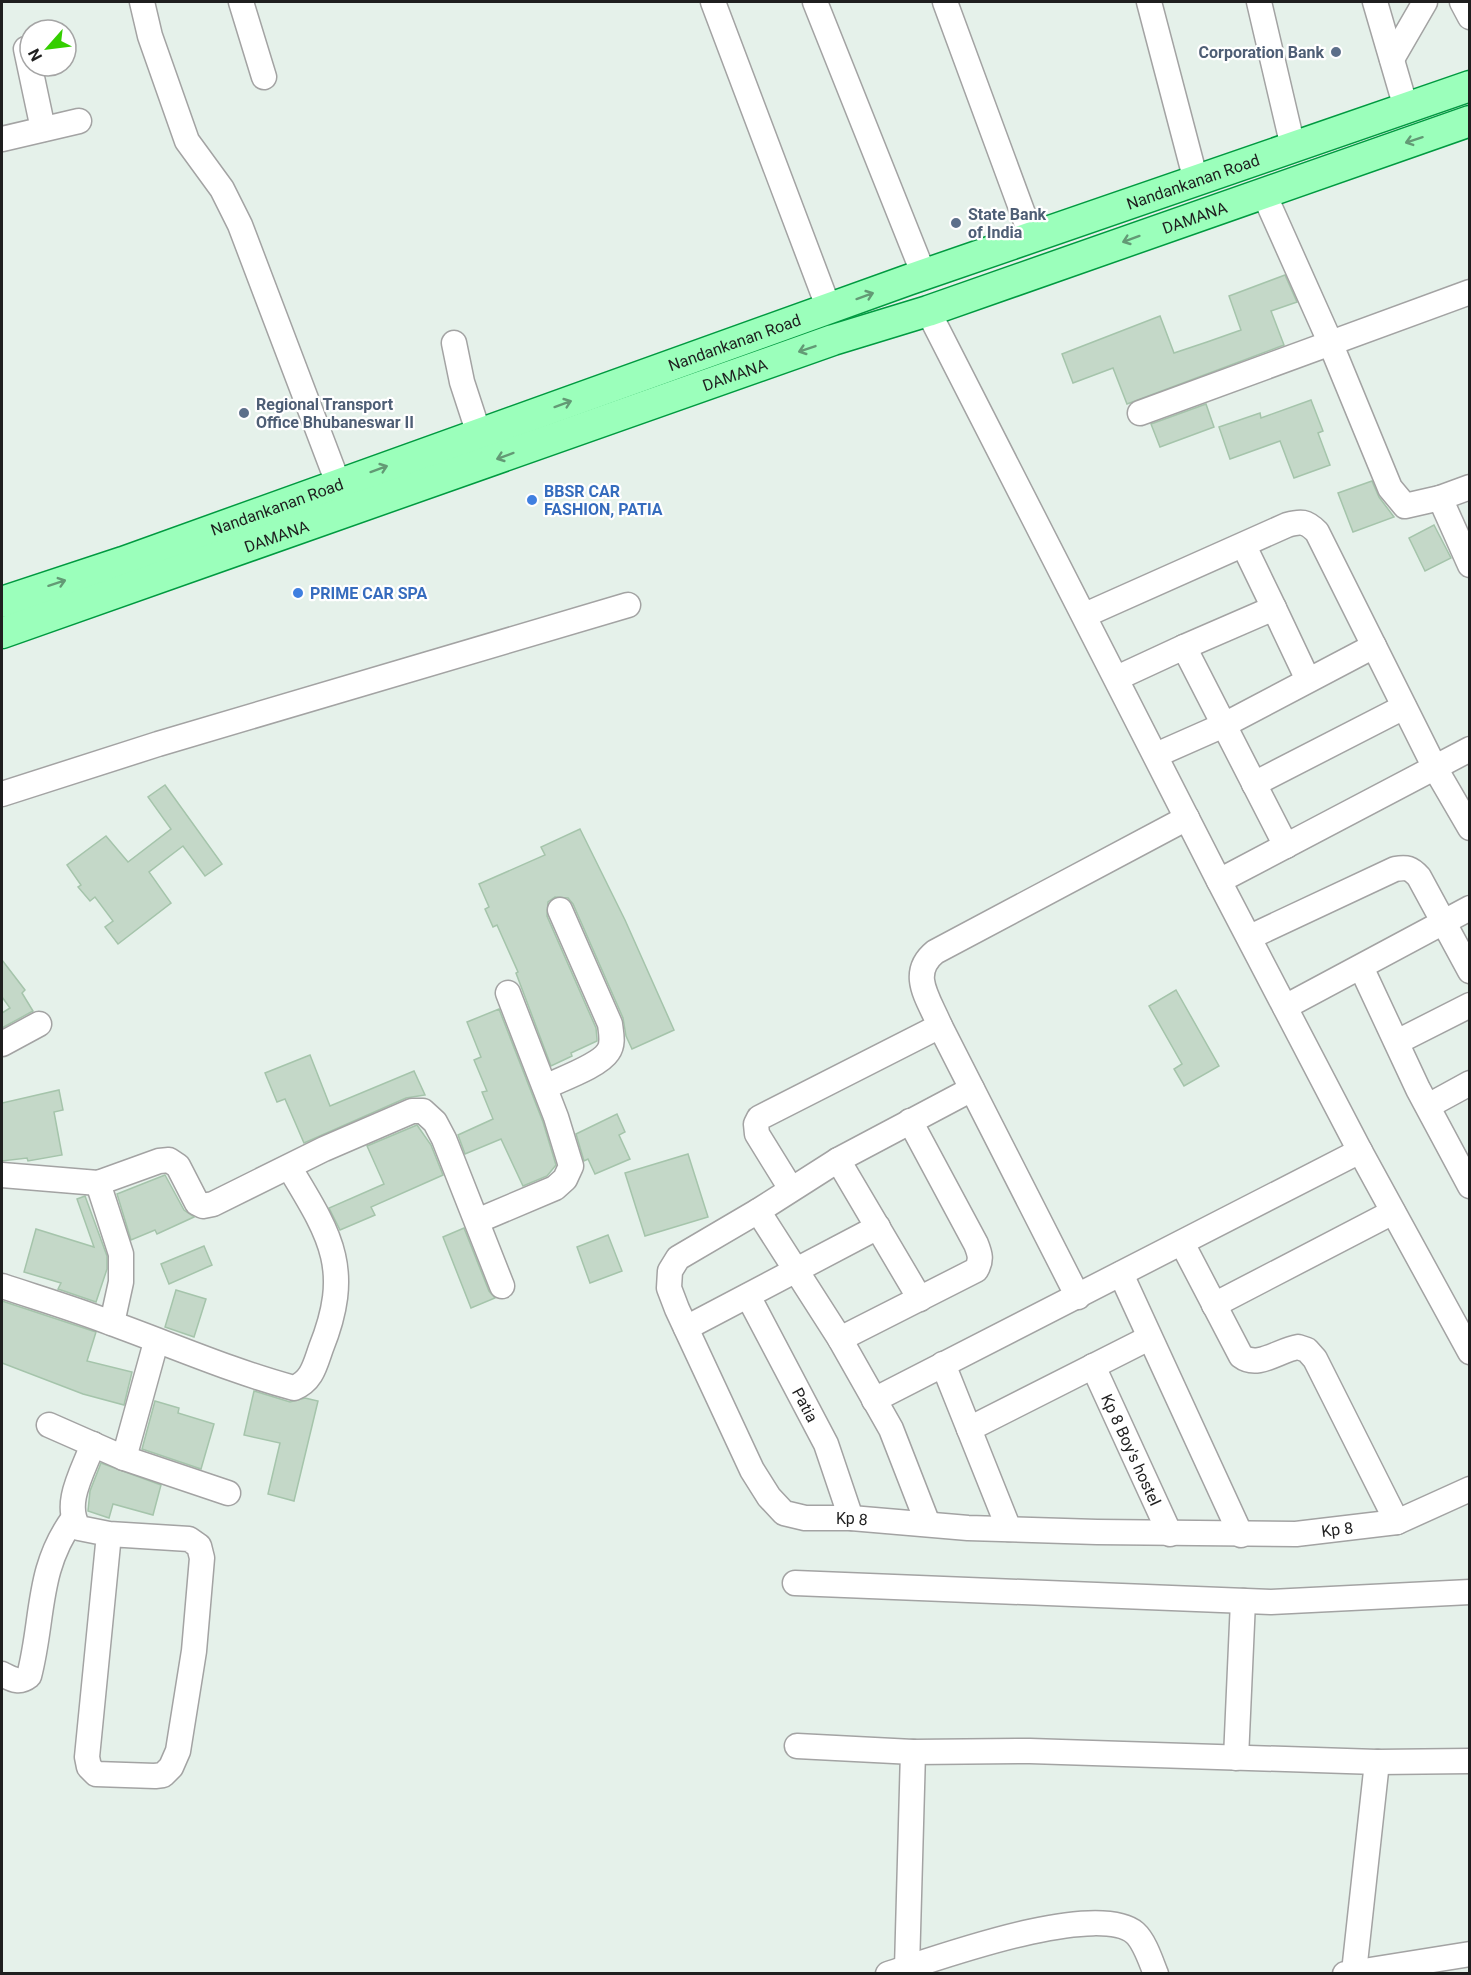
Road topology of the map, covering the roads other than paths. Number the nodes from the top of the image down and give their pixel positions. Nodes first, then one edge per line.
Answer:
1 (142, 2) edge
2 (241, 2) edge
3 (713, 2) edge
4 (815, 2) edge
5 (945, 2) edge
6 (1149, 2) edge
7 (1259, 2) edge
8 (1375, 2) edge
9 (1425, 2) edge
10 (1462, 2) edge
11 (1470, 17) edge
12 (1392, 59) junction
13 (264, 77) dead end
14 (32, 78) edge
15 (1470, 86) edge
16 (1406, 108) junction
17 (79, 121) dead end
18 (1470, 121) edge
19 (43, 129) junction
20 (2, 139) edge
21 (1293, 147) junction
22 (1196, 181) junction
23 (1264, 195) junction
24 (1032, 238) junction
25 (924, 275) junction
26 (1470, 292) edge
27 (829, 309) junction
28 (928, 311) junction
29 (454, 343) dead end
30 (1330, 343) junction
31 (652, 372) junction
32 (663, 400) junction
33 (1140, 412) dead end
34 (479, 434) junction
35 (338, 483) junction
36 (1470, 487) edge
37 (1440, 498) junction
38 (1244, 546) junction
39 (1470, 565) edge
40 (2, 602) edge
41 (628, 605) dead end
42 (1274, 608) junction
43 (1085, 615) junction
44 (2, 633) edge
45 (1374, 646) junction
46 (1184, 647) junction
47 (1117, 678) junction
48 (1308, 680) junction
49 (1404, 706) junction
50 (1224, 725) junction
51 (1470, 749) edge
52 (1156, 755) junction
53 (1435, 768) junction
54 (1254, 784) junction
55 (2, 794) edge
56 (1187, 818) junction
57 (1470, 828) edge
58 (1286, 846) junction
59 (1219, 881) junction
60 (1470, 908) edge
61 (560, 910) dead end
62 (1443, 922) junction
63 (1250, 937) junction
64 (1360, 967) junction
65 (1470, 971) edge
66 (508, 993) dead end
67 (1470, 1005) edge
68 (1285, 1007) junction
69 (39, 1024) dead end
70 (940, 1026) junction
71 (1396, 1042) junction
72 (2, 1044) edge
73 (1470, 1083) edge
74 (545, 1087) junction
75 (972, 1089) junction
76 (1428, 1106) junction
77 (910, 1121) junction
78 (1359, 1151) junction
79 (838, 1160) junction
80 (289, 1167) junction
81 (1466, 1171) edge
82 (2, 1175) edge
83 (98, 1183) junction
84 (792, 1190) junction
85 (758, 1211) junction
86 (1393, 1212) junction
87 (477, 1221) junction
88 (878, 1227) junction
89 (1182, 1243) junction
90 (795, 1271) junction
91 (1121, 1274) junction
92 (2, 1286) edge
93 (502, 1286) dead end
94 (748, 1296) junction
95 (1078, 1297) junction
96 (920, 1299) junction
97 (1214, 1305) junction
98 (112, 1323) junction
99 (686, 1328) junction
100 (1149, 1338) junction
101 (840, 1339) junction
102 (156, 1342) junction
103 (1470, 1352) edge
104 (943, 1364) junction
105 (1093, 1366) junction
106 (874, 1400) junction
107 (49, 1425) dead end
108 (969, 1429) junction
109 (93, 1444) junction
110 (124, 1458) junction
111 (1470, 1489) edge
112 (228, 1493) dead end
113 (851, 1518) junction
114 (73, 1519) junction
115 (1397, 1522) junction
116 (928, 1524) junction
117 (1009, 1529) junction
118 (109, 1534) junction
119 (1170, 1534) junction
120 (1241, 1534) junction
121 (795, 1583) dead end
122 (1470, 1592) edge
123 (1243, 1601) junction
124 (2, 1674) edge
125 (797, 1746) dead end
126 (913, 1752) junction
127 (1236, 1758) junction
128 (1470, 1761) edge
129 (1377, 1762) junction
130 (1470, 1954) edge
131 (897, 1971) edge
132 (1350, 1973) edge
133 (1156, 1974) edge

1 - 35 street
2 - 13 street
3 - 27 street
4 - 25 street
5 - 24 street
6 - 22 street
7 - 21 street
8 - 12 street
9 - 12 street
10 - 11 street
12 - 16 street
14 - 19 street
15 - 16 main road, Nandankanan Road
16 - 21 main road, Nandankanan Road
17 - 19 street
18 -> 23 main road, DAMANA
19 - 20 street
21 - 22 main road, Nandankanan Road
22 - 24 main road, Nandankanan Road
23 -> 28 main road, DAMANA
23 - 30 street
24 - 25 main road, Nandankanan Road
27 -> 25 main road, Nandankanan Road
26 - 30 street
27 - 31 main road, Nandankanan Road
28 -> 32 main road, DAMANA
28 - 43 street
29 - 34 street
30 - 33 street
30 - 37 street
31 - 32 main road
34 -> 31 main road, Nandankanan Road
32 -> 44 main road, DAMANA
35 -> 34 main road, Nandankanan Road
40 -> 35 main road, Nandankanan Road
36 - 37 street
37 - 39 street
38 - 42 street
38 - 43 street
38 - 45 street
41 - 55 street
42 - 46 street
42 - 48 street
43 - 47 street
45 - 48 street
45 - 49 street
46 - 47 street
46 - 50 street
47 - 52 street
48 - 50 street
49 - 53 street
49 - 54 street
50 - 52 street
50 - 54 street
51 - 53 street
52 - 56 street
53 - 57 street
53 - 58 street
54 - 58 street
56 - 59 street
56 - 70 street
58 - 59 street
59 - 63 street
60 - 62 street
61 - 74 street
62 - 63 street
62 - 64 street
62 - 65 street
63 - 68 street
64 - 68 street
64 - 71 street
66 - 74 street
67 - 71 street
68 - 78 street
69 - 72 street
70 - 75 street
70 - 84 street
71 - 76 street
73 - 76 street
74 - 87 street
75 - 77 street, Kp 8
75 - 95 street
76 - 81 street
77 - 79 street, Kp 8
77 - 96 street
78 - 86 street
78 - 89 street
79 - 84 street, Kp 8
79 - 88 street
80 - 83 street
80 - 87 street
80 - 102 street
82 - 83 street
83 - 98 street
84 - 85 street, Kp 8
85 - 90 street
85 - 99 street, Kp 8
86 - 97 street
86 - 103 street
87 - 93 street
88 - 90 street
88 - 96 street
89 - 91 street
89 - 97 street
90 - 94 street
90 - 101 street
91 - 95 street
91 - 100 street
92 - 98 street
94 - 99 street
94 - 113 street, Patia
95 - 104 street
96 - 101 street
97 - 115 street
98 - 102 street
99 - 113 street, Kp 8
100 - 105 street
100 - 120 street
101 - 106 street
102 - 110 street
104 - 106 street
104 - 108 street
105 - 108 street
105 - 119 street, Kp 8 Boy's hostel
106 - 116 street
107 - 109 street
108 - 117 street
109 - 110 street
109 - 114 street
110 - 112 street
111 - 115 street, Kp 8
113 - 116 street, Kp 8
114 - 118 street
114 - 124 street
115 - 120 street, Kp 8
116 - 117 street, Kp 8
117 - 119 street, Kp 8
118 - 118 street
119 - 120 street, Kp 8
121 - 123 street
122 - 123 street
123 - 127 street
125 - 126 street
126 - 127 street
126 - 131 street
127 - 129 street
128 - 129 street
129 - 132 street
130 - 132 street
131 - 133 street

